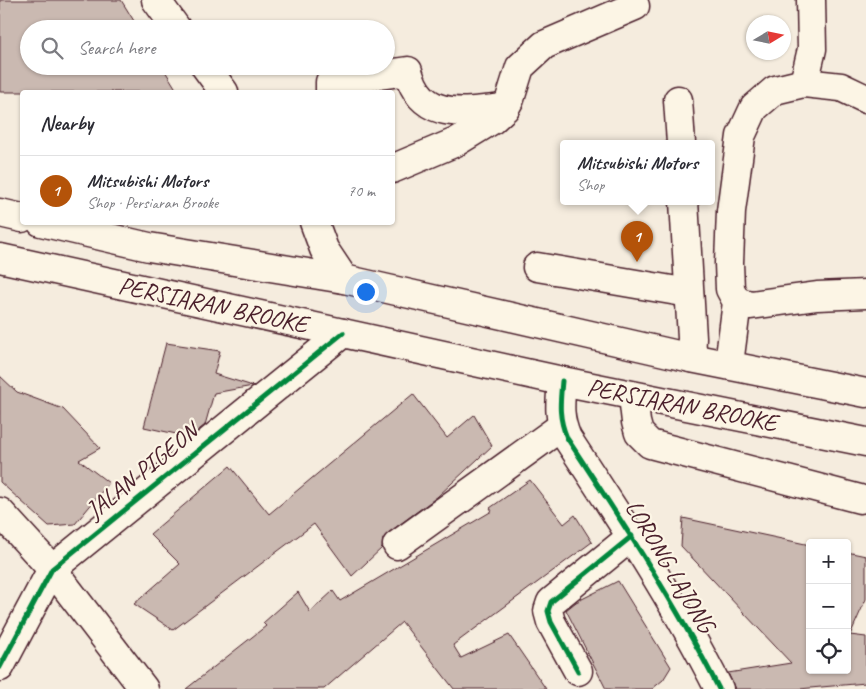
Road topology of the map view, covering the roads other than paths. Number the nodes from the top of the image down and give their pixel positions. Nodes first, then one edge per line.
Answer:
1 (156, 0) edge
2 (811, 0) edge
3 (634, 6) dead end
4 (170, 20) edge
5 (395, 73) edge
6 (212, 75) edge
7 (380, 75) edge
8 (804, 83) junction
9 (223, 90) edge
10 (330, 90) edge
11 (866, 99) edge
12 (678, 100) dead end
13 (506, 108) junction
14 (681, 140) edge
15 (395, 168) edge
16 (684, 205) edge
17 (0, 213) edge
18 (20, 218) edge
19 (54, 225) edge
20 (315, 225) edge
21 (0, 258) edge
22 (537, 267) dead end
23 (344, 279) junction
24 (689, 293) junction
25 (866, 294) edge
26 (737, 302) junction
27 (343, 333) junction
28 (690, 358) junction
29 (728, 364) junction
30 (562, 381) junction
31 (866, 393) edge
32 (633, 396) junction
33 (562, 426) junction
34 (866, 442) edge
35 (860, 499) dead end
36 (0, 512) edge
37 (632, 536) junction
38 (397, 545) dead end
39 (52, 570) junction
40 (0, 667) edge
41 (578, 671) dead end
42 (144, 689) edge
43 (719, 689) edge

1 - 4 main road
2 - 8 main road
3 - 13 main road
5 - 13 main road
6 - 9 main road
7 - 10 main road
8 - 11 main road
8 - 26 main road
12 - 14 main road
13 - 15 main road
16 - 24 main road
17 - 18 main road
19 - 23 main road, PERSIARAN BROOKE
20 - 23 main road
21 - 27 main road, PERSIARAN BROOKE
22 - 24 main road
23 - 28 main road, PERSIARAN BROOKE
24 - 28 main road
25 - 26 main road
26 - 29 main road
27 - 30 main road, PERSIARAN BROOKE
27 - 39 main road, JALAN PIGEON
28 - 29 main road, PERSIARAN BROOKE
29 - 31 main road, PERSIARAN BROOKE
30 - 32 main road, PERSIARAN BROOKE
30 - 33 main road, LORONG LAJONG
32 - 34 main road, PERSIARAN BROOKE
32 - 35 main road
33 - 37 main road, LORONG LAJONG
33 - 38 main road
36 - 39 main road
37 - 41 main road
37 - 43 main road, LORONG LAJONG
39 - 40 main road, JALAN PIGEON
39 - 42 main road

